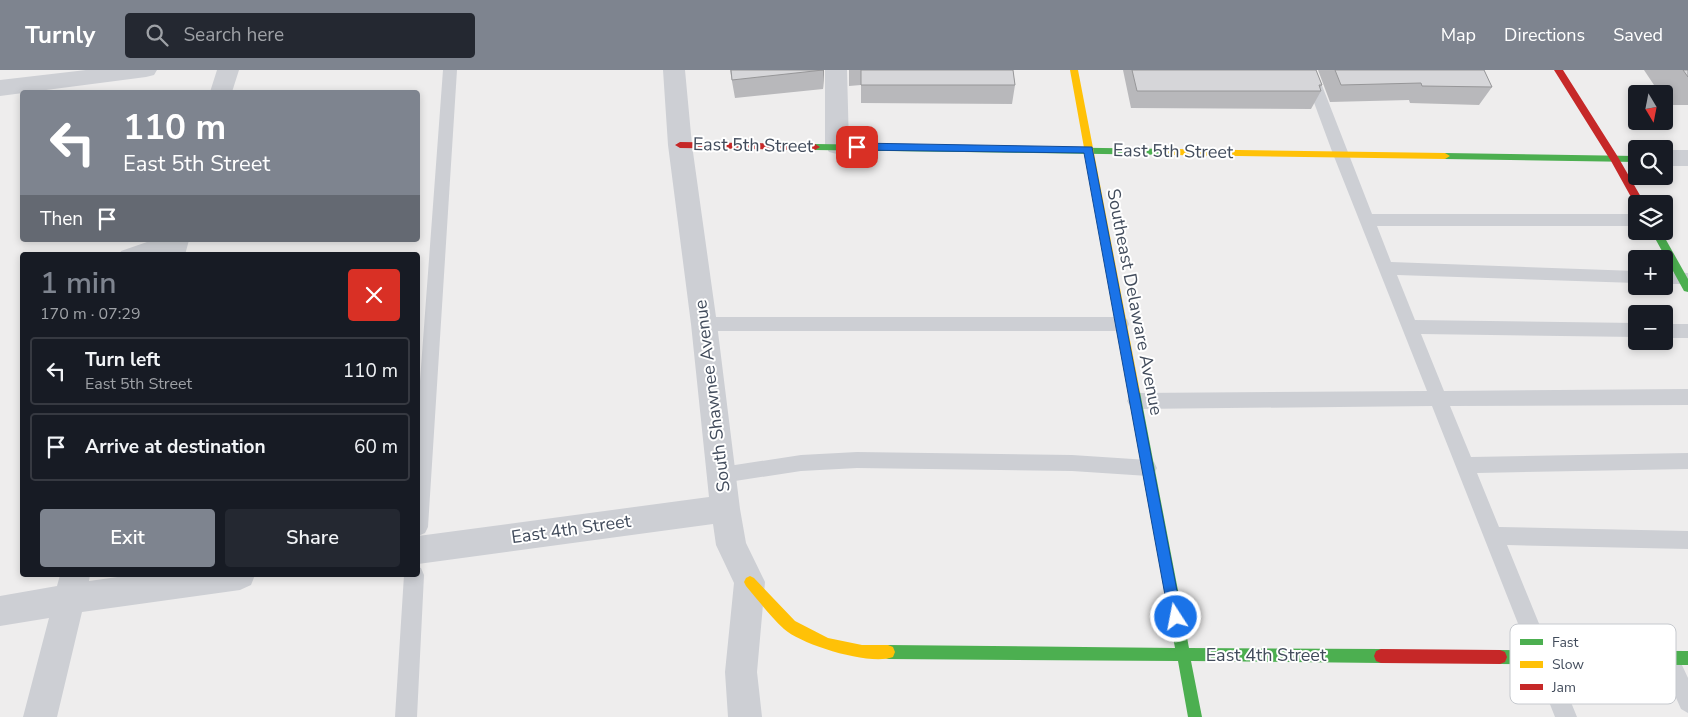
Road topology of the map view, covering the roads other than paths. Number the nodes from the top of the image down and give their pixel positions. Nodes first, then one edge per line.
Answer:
1 (146, 70) edge
2 (228, 70) edge
3 (450, 70) edge
4 (674, 70) edge
5 (836, 70) edge
6 (1074, 70) edge
7 (1309, 70) edge
8 (1558, 70) edge
9 (0, 88) edge
10 (222, 90) edge
11 (680, 144) junction
12 (837, 146) junction
13 (1089, 150) junction
14 (1340, 154) junction
15 (1673, 158) edge
16 (1688, 158) edge
17 (1615, 159) junction
18 (1628, 159) edge
19 (1635, 195) edge
20 (1367, 220) junction
21 (1628, 220) edge
22 (1661, 240) edge
23 (175, 247) edge
24 (136, 252) edge
25 (1386, 268) junction
26 (1628, 277) edge
27 (1685, 283) edge
28 (704, 324) junction
29 (1121, 324) junction
30 (1410, 328) junction
31 (1628, 330) edge
32 (1673, 331) edge
33 (1688, 331) edge
34 (1688, 398) edge
35 (1440, 400) junction
36 (1136, 401) junction
37 (1688, 461) edge
38 (1466, 465) junction
39 (1148, 468) junction
40 (722, 475) junction
41 (420, 498) edge
42 (725, 508) junction
43 (1494, 536) junction
44 (1688, 540) edge
45 (420, 550) edge
46 (212, 577) edge
47 (414, 577) edge
48 (750, 582) junction
49 (72, 587) edge
50 (0, 611) edge
51 (1530, 624) edge
52 (1183, 654) junction
53 (1510, 657) edge
54 (1678, 658) edge
55 (1688, 702) edge
56 (1561, 704) edge
57 (40, 717) edge
58 (406, 717) edge
59 (745, 717) edge
60 (1195, 717) edge
61 (1566, 717) edge

1 - 9 street
2 - 10 street
3 - 41 lane
4 - 11 street, South Shawnee Avenue
5 - 12 street
6 - 13 street, Southeast Delaware Avenue
7 - 14 lane
8 - 17 street
11 - 12 street, East 5th Street
11 - 28 street, South Shawnee Avenue
12 - 13 street, East 5th Street
13 - 14 street, East 5th Street
13 - 29 street, Southeast Delaware Avenue
14 - 17 street, East 5th Street
14 - 20 lane
15 - 16 street
17 - 18 street, East 5th Street
17 - 19 street
20 - 21 lane
20 - 25 lane
22 - 27 street
23 - 24 lane
25 - 26 lane
25 - 30 lane
28 - 29 lane
28 - 40 street, South Shawnee Avenue
29 - 36 street, Southeast Delaware Avenue
30 - 31 lane
30 - 35 lane
32 - 33 lane
34 - 35 lane
35 - 36 lane
35 - 38 lane
36 - 39 street, Southeast Delaware Avenue
37 - 38 lane
38 - 43 lane
39 - 40 lane
39 - 52 street, Southeast Delaware Avenue
40 - 42 street, South Shawnee Avenue
42 - 45 street, East 4th Street
42 - 48 street, South Shawnee Avenue
43 - 44 lane
43 - 51 lane
46 - 49 street
47 - 58 lane
48 - 52 street, East 4th Street
48 - 59 street
49 - 50 street
49 - 57 street
52 - 53 street, East 4th Street
52 - 60 street, Southeast Delaware Avenue
54 - 55 lane
56 - 61 lane

